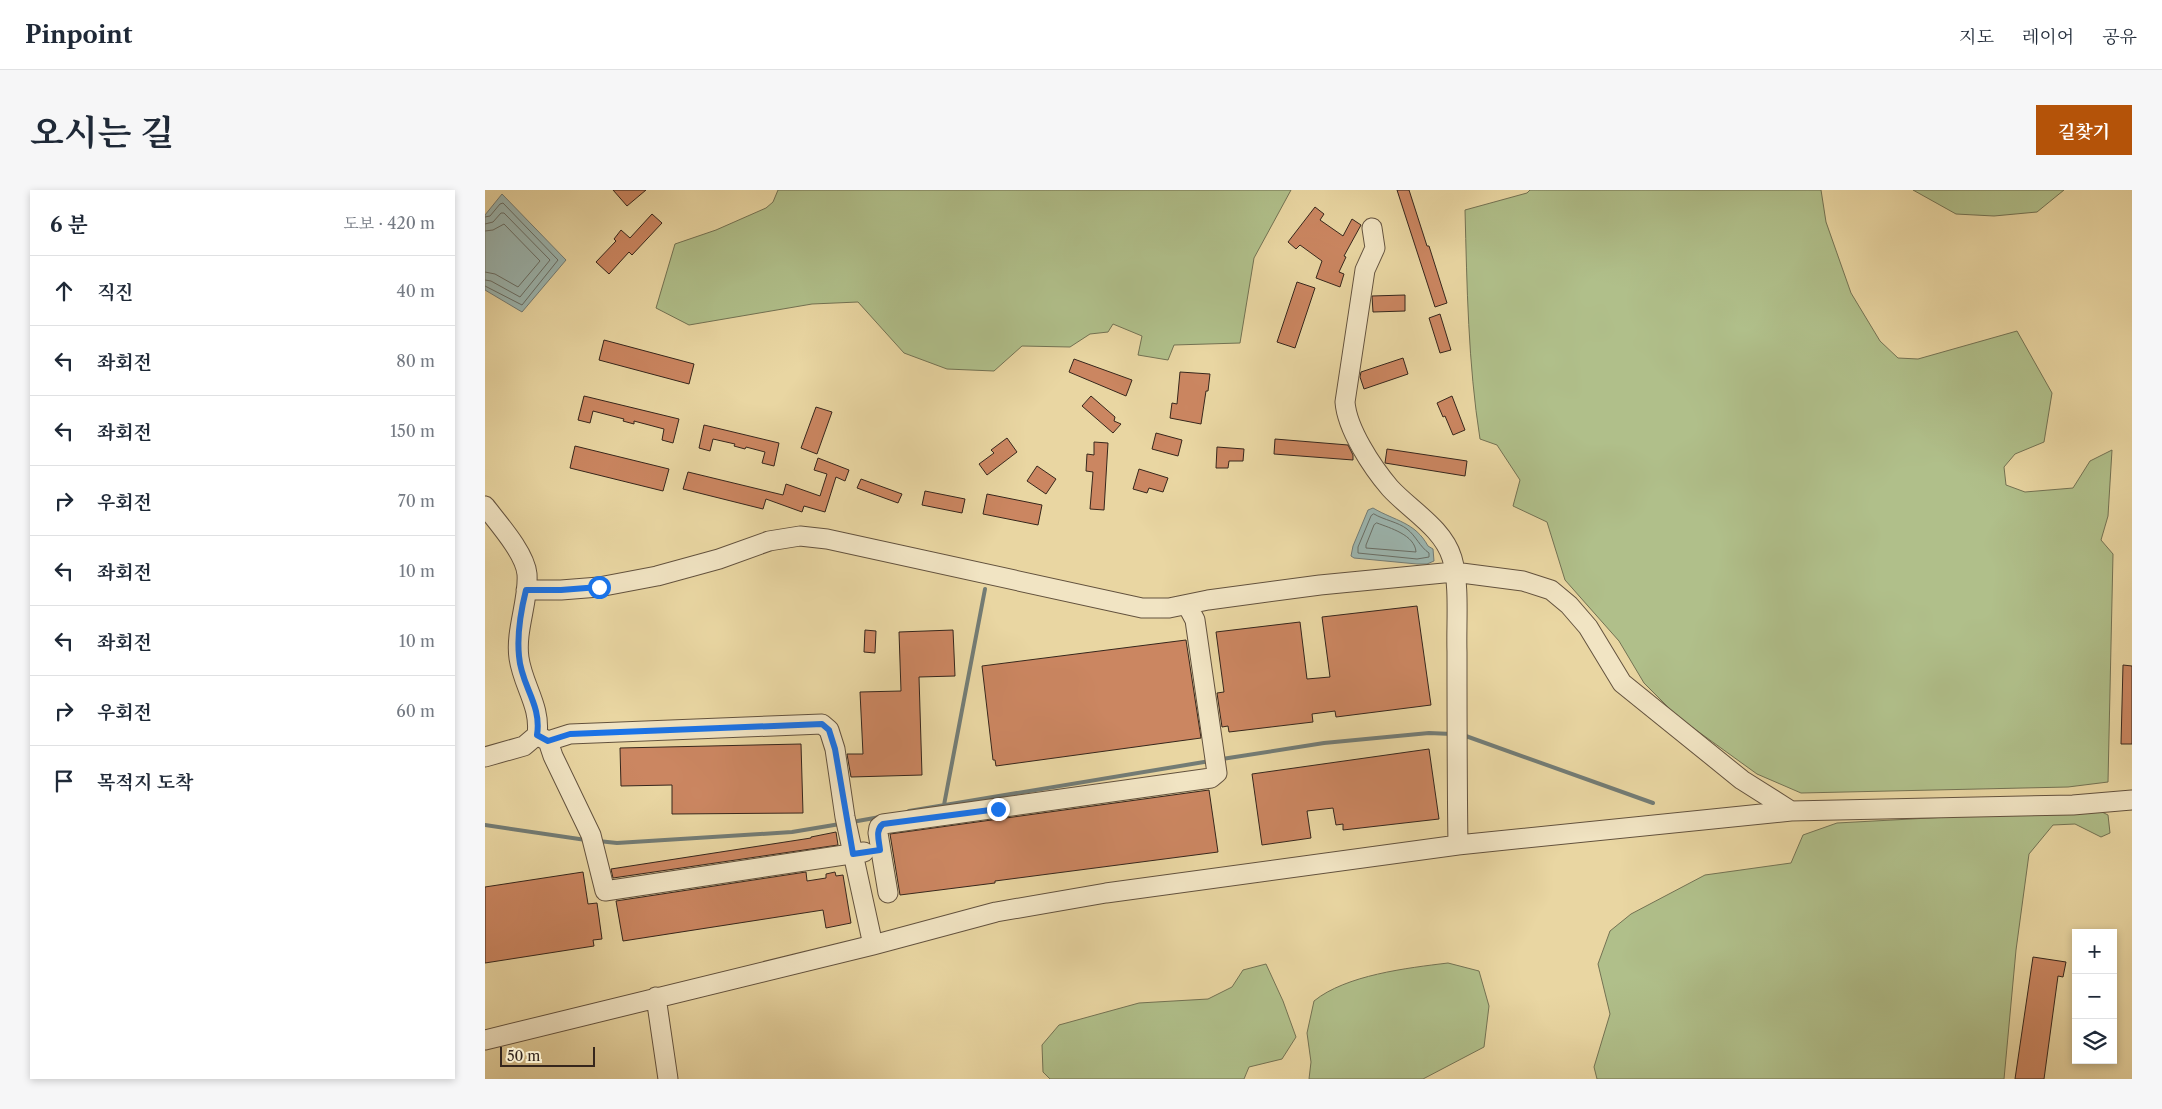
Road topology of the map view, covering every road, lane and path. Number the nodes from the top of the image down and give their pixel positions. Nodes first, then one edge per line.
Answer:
1 (1372, 228) dead end
2 (485, 506) edge
3 (1454, 572) junction
4 (526, 590) junction
5 (1187, 605) junction
6 (543, 738) junction
7 (485, 757) edge
8 (2132, 800) edge
9 (1791, 811) junction
10 (1458, 846) junction
11 (880, 850) junction
12 (853, 854) junction
13 (888, 893) dead end
14 (873, 945) junction
15 (656, 997) junction
16 (485, 1040) edge
17 (668, 1079) edge

1 - 3 street
2 - 4 street
3 - 5 street
3 - 9 street
3 - 10 street
4 - 5 street
4 - 6 street
5 - 11 street
6 - 7 street
6 - 12 street
6 - 12 street
8 - 9 street
9 - 10 street
10 - 14 street
11 - 12 street
11 - 13 street
12 - 14 street
14 - 15 street
15 - 16 street
15 - 17 street

